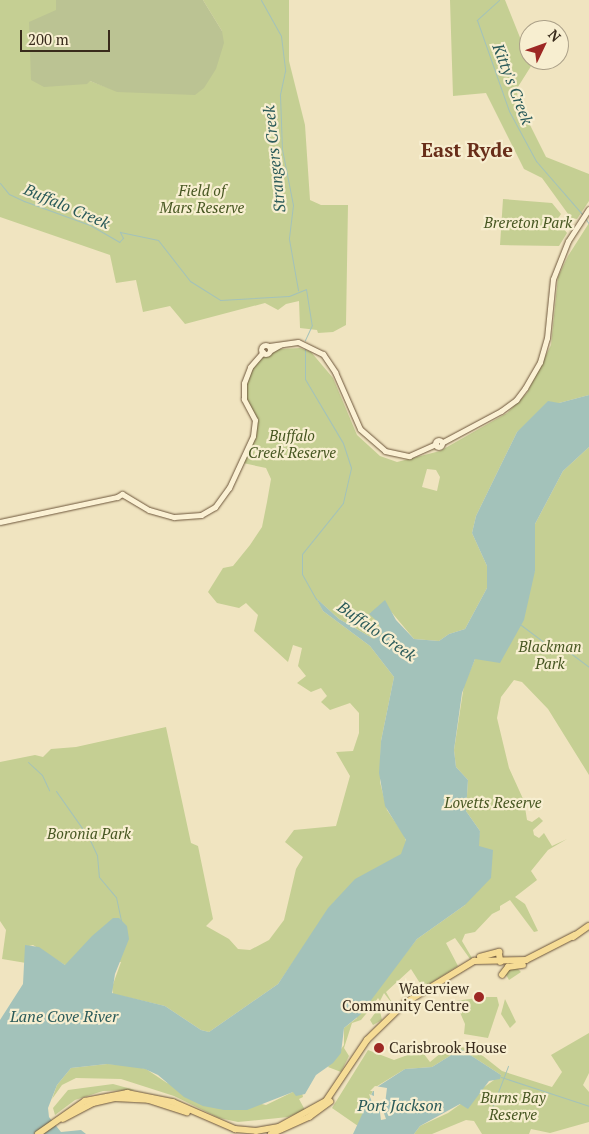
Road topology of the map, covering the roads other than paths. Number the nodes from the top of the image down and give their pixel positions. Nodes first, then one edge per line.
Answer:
1 (589, 209) edge
2 (0, 522) edge
3 (589, 926) edge
4 (575, 935) junction
5 (502, 963) junction
6 (523, 965) junction
7 (502, 974) dead end
8 (64, 1116) junction
9 (38, 1134) edge
10 (44, 1134) edge
11 (240, 1134) edge
12 (271, 1134) edge

1 - 2 main road
3 - 4 main road
4 - 5 main road
4 - 6 main road
5 - 6 main road
5 - 8 main road
5 - 12 main road
6 - 7 main road
8 - 9 main road
8 - 10 main road
8 - 11 main road

